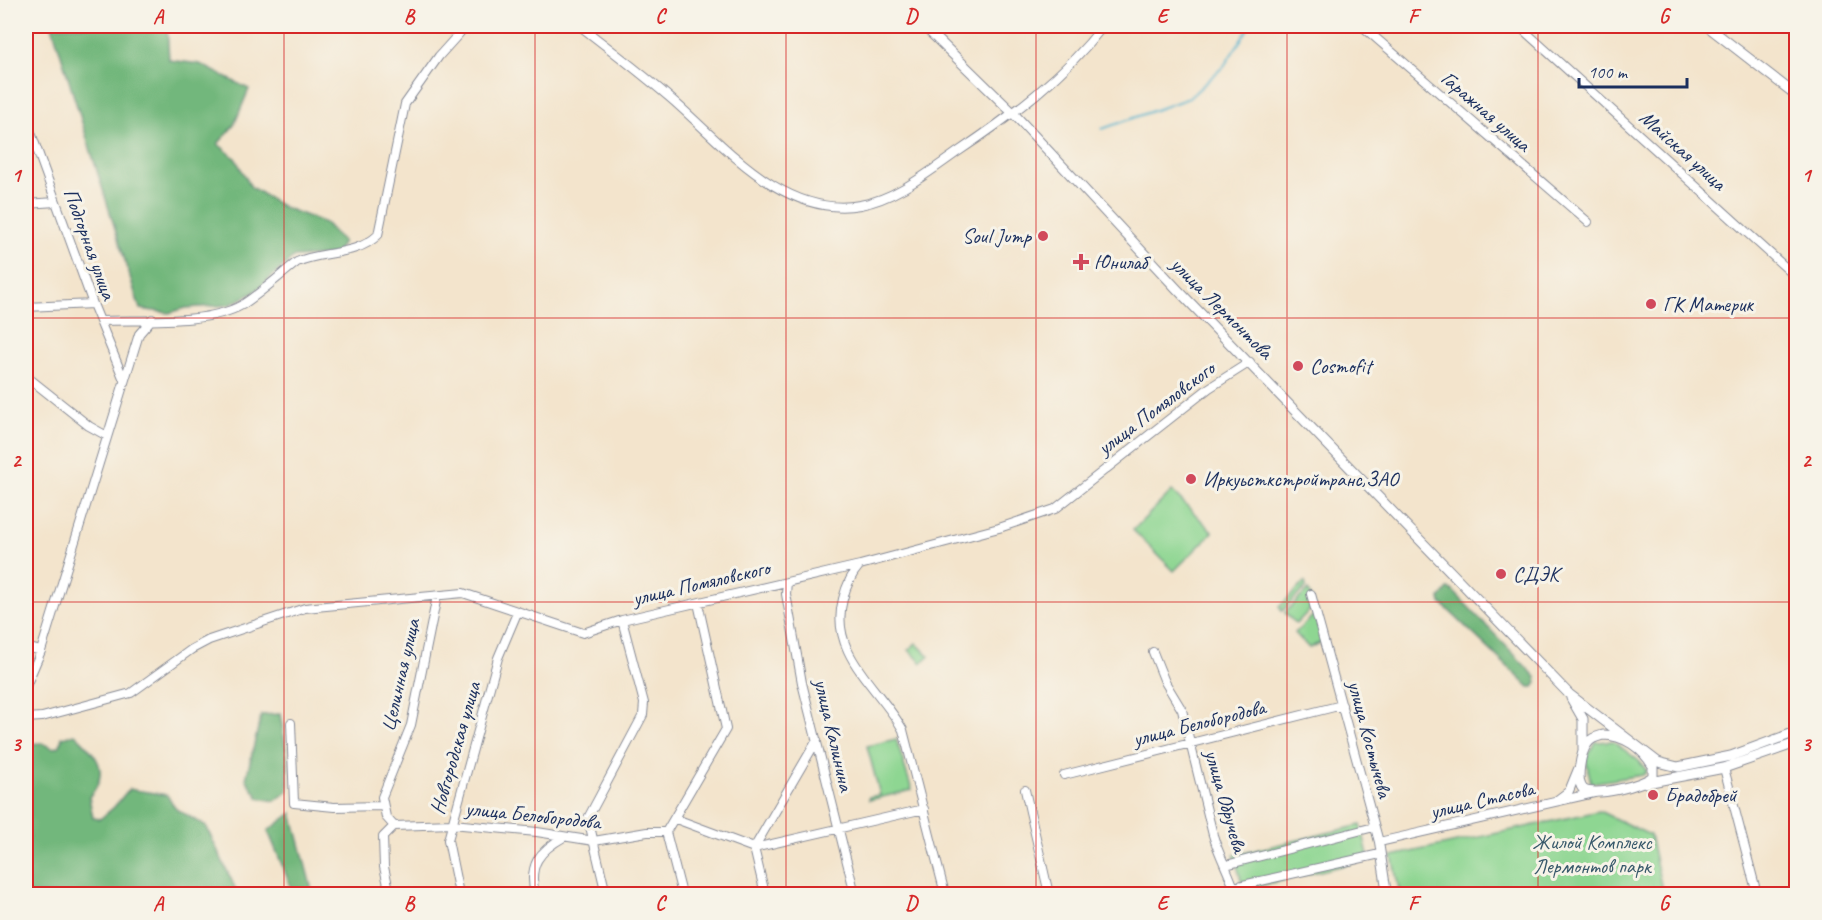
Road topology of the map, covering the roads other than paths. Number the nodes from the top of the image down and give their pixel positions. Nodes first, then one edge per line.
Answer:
1 (466, 26) edge
2 (580, 26) edge
3 (924, 26) edge
4 (1103, 26) edge
5 (1362, 26) edge
6 (1519, 26) edge
7 (1707, 26) edge
8 (1797, 95) edge
9 (1013, 113) junction
10 (26, 118) edge
11 (56, 202) junction
12 (26, 204) edge
13 (1588, 222) dead end
14 (1797, 277) edge
15 (93, 304) junction
16 (26, 307) edge
17 (152, 319) junction
18 (100, 321) junction
19 (1250, 362) junction
20 (26, 376) edge
21 (124, 380) junction
22 (107, 436) junction
23 (860, 565) junction
24 (787, 582) junction
25 (1311, 594) dead end
26 (437, 596) junction
27 (698, 603) junction
28 (517, 613) junction
29 (622, 620) junction
30 (26, 647) edge
31 (40, 651) junction
32 (1153, 652) dead end
33 (26, 686) edge
34 (1569, 694) junction
35 (1342, 705) junction
36 (26, 718) edge
37 (291, 723) dead end
38 (1797, 732) edge
39 (817, 740) junction
40 (1797, 742) edge
41 (1190, 743) junction
42 (1638, 748) junction
43 (1582, 754) junction
44 (1724, 768) junction
45 (1064, 775) dead end
46 (1641, 784) junction
47 (1025, 790) dead end
48 (1594, 793) junction
49 (1550, 803) junction
50 (383, 806) junction
51 (924, 809) junction
52 (676, 819) junction
53 (452, 824) junction
54 (394, 826) junction
55 (1374, 827) junction
56 (838, 828) junction
57 (666, 832) junction
58 (564, 837) junction
59 (594, 841) junction
60 (1379, 842) junction
61 (754, 848) junction
62 (1380, 854) junction
63 (1226, 865) junction
64 (1235, 891) edge
65 (390, 894) edge
66 (459, 894) edge
67 (535, 894) edge
68 (606, 894) edge
69 (682, 894) edge
70 (765, 894) edge
71 (855, 894) edge
72 (945, 894) edge
73 (1049, 894) edge
74 (1387, 894) edge
75 (1757, 894) edge

1 - 17 street
2 - 9 street
3 - 9 main road, улица Лермонтова
4 - 9 street
5 - 13 street, Гаражная улица
6 - 14 street, Майская улица
7 - 8 main road
9 - 19 main road, улица Лермонтова
10 - 11 street, Подгорная улица
11 - 12 street
11 - 15 street, Подгорная улица
15 - 16 street
15 - 18 street, Подгорная улица
17 - 18 street
17 - 21 street
18 - 21 street, Подгорная улица
19 - 23 street, улица Помяловского
19 - 34 main road, улица Лермонтова
20 - 22 street
21 - 22 street
22 - 31 street
23 - 24 street, улица Помяловского
23 - 51 street
24 - 27 street, улица Помяловского
24 - 39 street, улица Калинина
25 - 35 street, улица Костычева
26 - 28 street, улица Помяловского
26 - 36 street, улица Помяловского
26 - 50 street, Целинная улица
27 - 29 street, улица Помяловского
27 - 52 street
28 - 29 street, улица Помяловского
28 - 53 street, Новгородская улица
29 - 59 street
30 - 31 street
31 - 33 street
32 - 41 street, улица Обручева
34 - 42 main road, улица Лермонтова
34 - 43 main road, улица Лермонтова
35 - 41 street, улица Белобородова
35 - 55 street, улица Костычева
37 - 50 street
38 - 42 main road, улица Лермонтова
39 - 56 street, улица Калинина
39 - 61 street
40 - 44 main road
41 - 45 street, улица Белобородова
41 - 63 street, улица Обручева
42 - 43 main road
42 - 46 main road
43 - 48 main road
43 - 49 street, улица Лермонтова
44 - 46 main road
44 - 75 street
46 - 48 main road
47 - 73 street
48 - 49 street, улица Стасова
49 - 60 street, улица Стасова
50 - 54 street
51 - 56 street
51 - 72 street
52 - 57 street
52 - 61 street
53 - 54 street, улица Белобородова
53 - 58 street, улица Белобородова
53 - 66 street, Новгородская улица
54 - 65 street
55 - 60 street, улица Костычева
55 - 63 street
56 - 61 street
56 - 71 street, улица Калинина
57 - 59 street, улица Белобородова
57 - 69 street
58 - 59 street, улица Белобородова
58 - 67 street
59 - 68 street
60 - 62 street, улица Костычева
61 - 70 street
62 - 64 street
62 - 74 street, улица Костычева
63 - 64 street, улица Обручева

